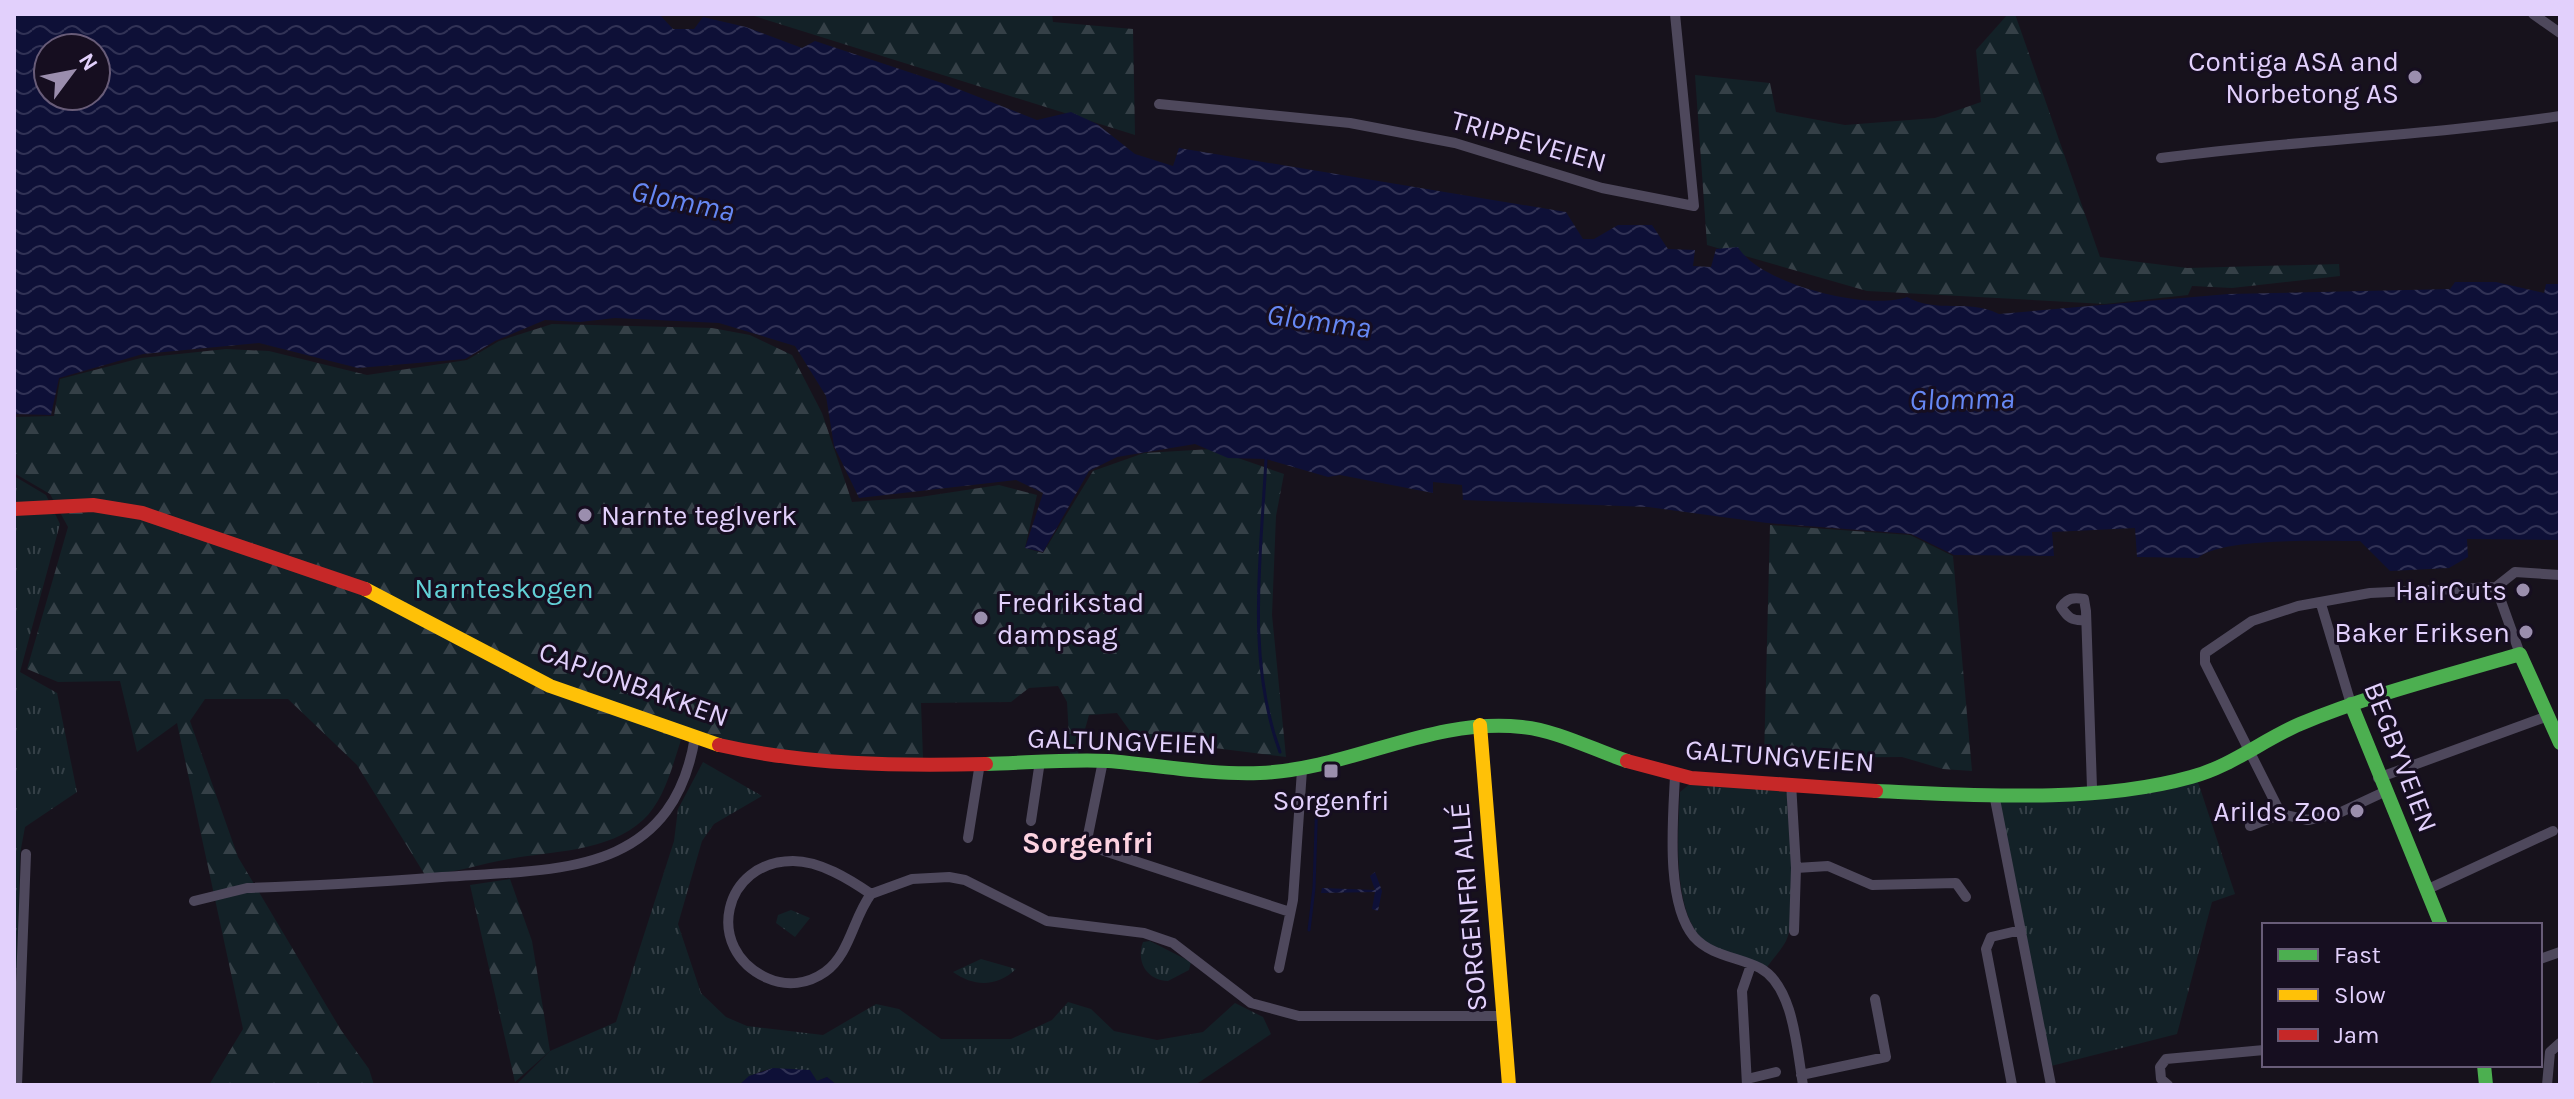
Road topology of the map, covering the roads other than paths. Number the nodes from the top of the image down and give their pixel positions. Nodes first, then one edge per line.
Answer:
1 (1675, 14) edge
2 (2533, 14) edge
3 (2560, 33) edge
4 (1159, 104) dead end
5 (2560, 116) edge
6 (2161, 158) dead end
7 (14, 509) edge
8 (2560, 575) edge
9 (2496, 587) junction
10 (2321, 604) junction
11 (2085, 620) dead end
12 (2520, 654) junction
13 (2351, 704) junction
14 (2548, 716) junction
15 (1480, 725) junction
16 (695, 737) junction
17 (2560, 743) edge
18 (2249, 753) junction
19 (1040, 761) junction
20 (1103, 761) junction
21 (980, 763) junction
22 (1302, 770) junction
23 (1675, 776) junction
24 (1791, 783) junction
25 (2381, 785) junction
26 (2092, 788) junction
27 (1994, 794) junction
28 (2281, 814) junction
29 (1031, 821) dead end
30 (2250, 826) dead end
31 (2553, 831) dead end
32 (968, 838) dead end
33 (26, 854) dead end
34 (1796, 868) junction
35 (2426, 890) junction
36 (871, 894) junction
37 (1966, 897) dead end
38 (194, 901) dead end
39 (1290, 912) junction
40 (2440, 923) edge
41 (2021, 930) junction
42 (1794, 931) dead end
43 (1751, 965) junction
44 (1279, 968) dead end
45 (1875, 999) dead end
46 (1503, 1016) junction
47 (2560, 1043) edge
48 (2262, 1050) edge
49 (1776, 1072) dead end
50 (1802, 1080) edge
51 (1747, 1082) edge
52 (17, 1085) edge
53 (1509, 1085) edge
54 (2012, 1085) edge
55 (2051, 1085) edge
56 (2168, 1085) edge
57 (2547, 1085) edge

1 - 4 street, TRIPPEVEIEN
2 - 3 street
5 - 6 street
7 - 16 main road, CAPJONBAKKEN
8 - 9 street
9 - 10 street
9 - 12 street
10 - 13 street, BEGBYVEIEN
10 - 18 street
11 - 26 street
12 - 13 main road, GALTUNGVEIEN
12 - 14 main road
13 - 18 main road, GALTUNGVEIEN
13 - 25 main road, BEGBYVEIEN
14 - 17 main road
14 - 25 street
15 - 22 main road, GALTUNGVEIEN
15 - 23 main road, GALTUNGVEIEN
15 - 46 main road, SORGENFRI ALLÉ
16 - 21 main road, CAPJONBAKKEN
16 - 38 street
18 - 26 main road, GALTUNGVEIEN
18 - 28 street
19 - 20 main road, GALTUNGVEIEN
19 - 21 main road, GALTUNGVEIEN
19 - 29 street
20 - 22 main road, GALTUNGVEIEN
20 - 39 street
21 - 32 street
22 - 39 street
23 - 24 main road, GALTUNGVEIEN
23 - 43 street
24 - 27 main road, GALTUNGVEIEN
24 - 34 street
25 - 28 street
25 - 35 main road, BEGBYVEIEN
26 - 27 main road, GALTUNGVEIEN
27 - 41 street
28 - 30 street
31 - 35 street
33 - 52 street
34 - 37 street
34 - 42 street
35 - 40 main road, BEGBYVEIEN
36 - 36 street
36 - 46 street
39 - 44 street
41 - 54 street
41 - 55 street
43 - 50 street
43 - 51 street
45 - 50 street
46 - 53 main road, SORGENFRI ALLÉ
47 - 57 street
48 - 56 street
49 - 51 street

